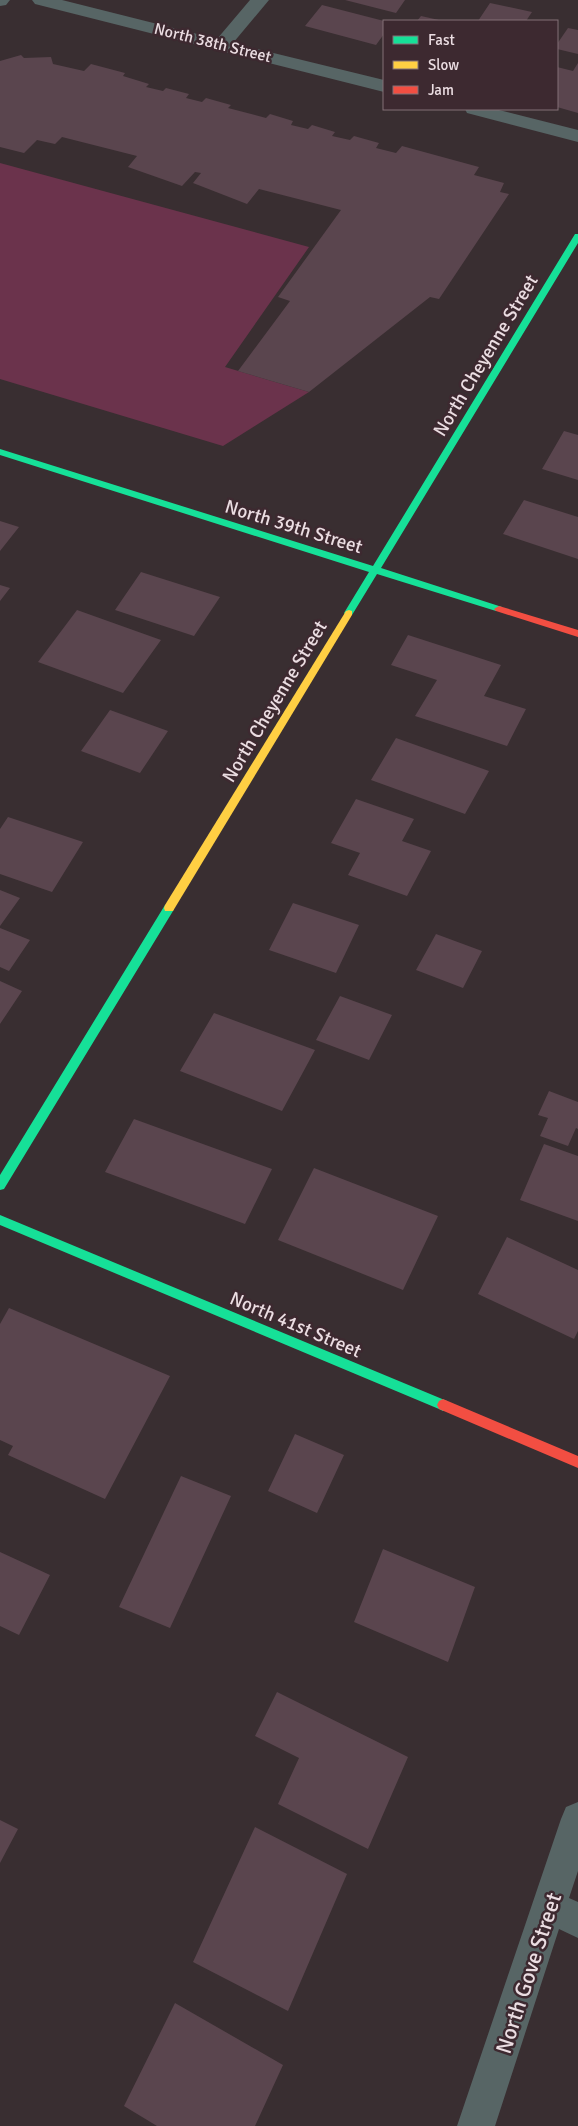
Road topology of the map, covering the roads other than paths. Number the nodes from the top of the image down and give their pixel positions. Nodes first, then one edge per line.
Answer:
1 (40, 0) edge
2 (260, 0) edge
3 (222, 44) junction
4 (383, 86) edge
5 (478, 110) edge
6 (578, 136) edge
7 (578, 236) edge
8 (0, 452) edge
9 (374, 570) junction
10 (578, 634) edge
11 (0, 1184) edge
12 (0, 1220) edge
13 (578, 1462) edge
14 (578, 1819) edge
15 (564, 1913) edge
16 (476, 2126) edge

1 - 3 street, North 38th Street
2 - 3 street
3 - 4 street, North 38th Street
5 - 6 street
7 - 9 street, North Cheyenne Street
8 - 9 street, North 39th Street
9 - 10 street, North 39th Street
9 - 11 street, North Cheyenne Street
12 - 13 street, North 41st Street
14 - 15 street, North Gove Street
15 - 16 street, North Gove Street

